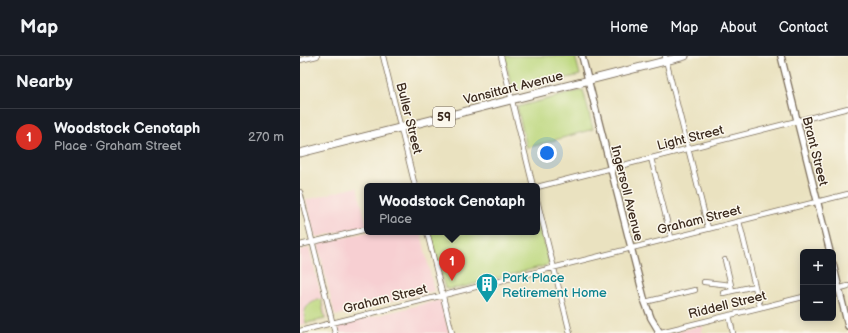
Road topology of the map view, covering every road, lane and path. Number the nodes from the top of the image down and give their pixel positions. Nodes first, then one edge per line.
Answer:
1 (317, 56) edge
2 (383, 56) edge
3 (501, 56) edge
4 (582, 56) edge
5 (685, 56) edge
6 (781, 56) edge
7 (665, 59) edge
8 (300, 60) edge
9 (588, 81) junction
10 (512, 100) junction
11 (848, 108) edge
12 (798, 121) junction
13 (401, 127) junction
14 (687, 148) junction
15 (300, 153) edge
16 (651, 158) junction
17 (610, 168) junction
18 (414, 183) edge
19 (532, 183) edge
20 (540, 186) edge
21 (300, 192) edge
22 (848, 194) edge
23 (818, 201) junction
24 (540, 213) edge
25 (739, 221) junction
26 (708, 228) junction
27 (364, 230) edge
28 (428, 235) edge
29 (671, 237) junction
30 (312, 242) junction
31 (300, 245) edge
32 (630, 248) junction
33 (829, 249) edge
34 (725, 260) dead end
35 (553, 267) junction
36 (704, 282) dead end
37 (731, 285) junction
38 (755, 286) junction
39 (848, 286) edge
40 (836, 289) edge
41 (695, 290) dead end
42 (732, 291) junction
43 (723, 293) dead end
44 (442, 295) junction
45 (800, 298) edge
46 (645, 302) junction
47 (760, 308) junction
48 (728, 315) junction
49 (332, 323) junction
50 (848, 326) edge
51 (300, 331) edge
52 (335, 333) edge
53 (452, 333) edge
54 (570, 333) edge
55 (659, 333) edge
56 (733, 333) edge

1 - 8 street
2 - 13 street, Buller Street
3 - 10 street
4 - 9 street, Ingersoll Avenue
5 - 7 main road, Vansittart Avenue / 59
6 - 12 street, Brant Street
7 - 9 main road, Vansittart Avenue / 59
7 - 14 street
9 - 10 main road, Vansittart Avenue / 59
9 - 17 street, Ingersoll Avenue
10 - 13 main road, Vansittart Avenue / 59
10 - 19 street
11 - 12 street, Light Street
12 - 14 street, Light Street
12 - 23 street, Brant Street
13 - 15 main road, Vansittart Avenue / 59
13 - 18 street, Buller Street
14 - 16 street, Light Street
14 - 26 street
16 - 17 street, Light Street
16 - 29 street
17 - 20 street, Light Street
17 - 32 street, Ingersoll Avenue
21 - 30 street
22 - 23 street, Graham Street
23 - 25 street, Graham Street
23 - 33 street, Brant Street
24 - 35 street
25 - 26 street, Graham Street
25 - 38 street
26 - 29 street, Graham Street
27 - 30 street
28 - 44 street
29 - 32 street, Graham Street
30 - 31 street
30 - 49 street
32 - 35 street, Graham Street
32 - 46 street, Ingersoll Avenue
34 - 37 street
35 - 44 street, Graham Street
35 - 54 street
36 - 37 street
37 - 42 street
38 - 42 street
38 - 47 street
39 - 40 street
40 - 50 street
41 - 46 street
42 - 43 street
44 - 49 street, Graham Street
44 - 53 street
45 - 47 street, Riddell Street
46 - 55 street, Ingersoll Avenue
47 - 48 street, Riddell Street
48 - 55 street, Riddell Street
48 - 56 street
49 - 51 street, Graham Street
49 - 52 street

